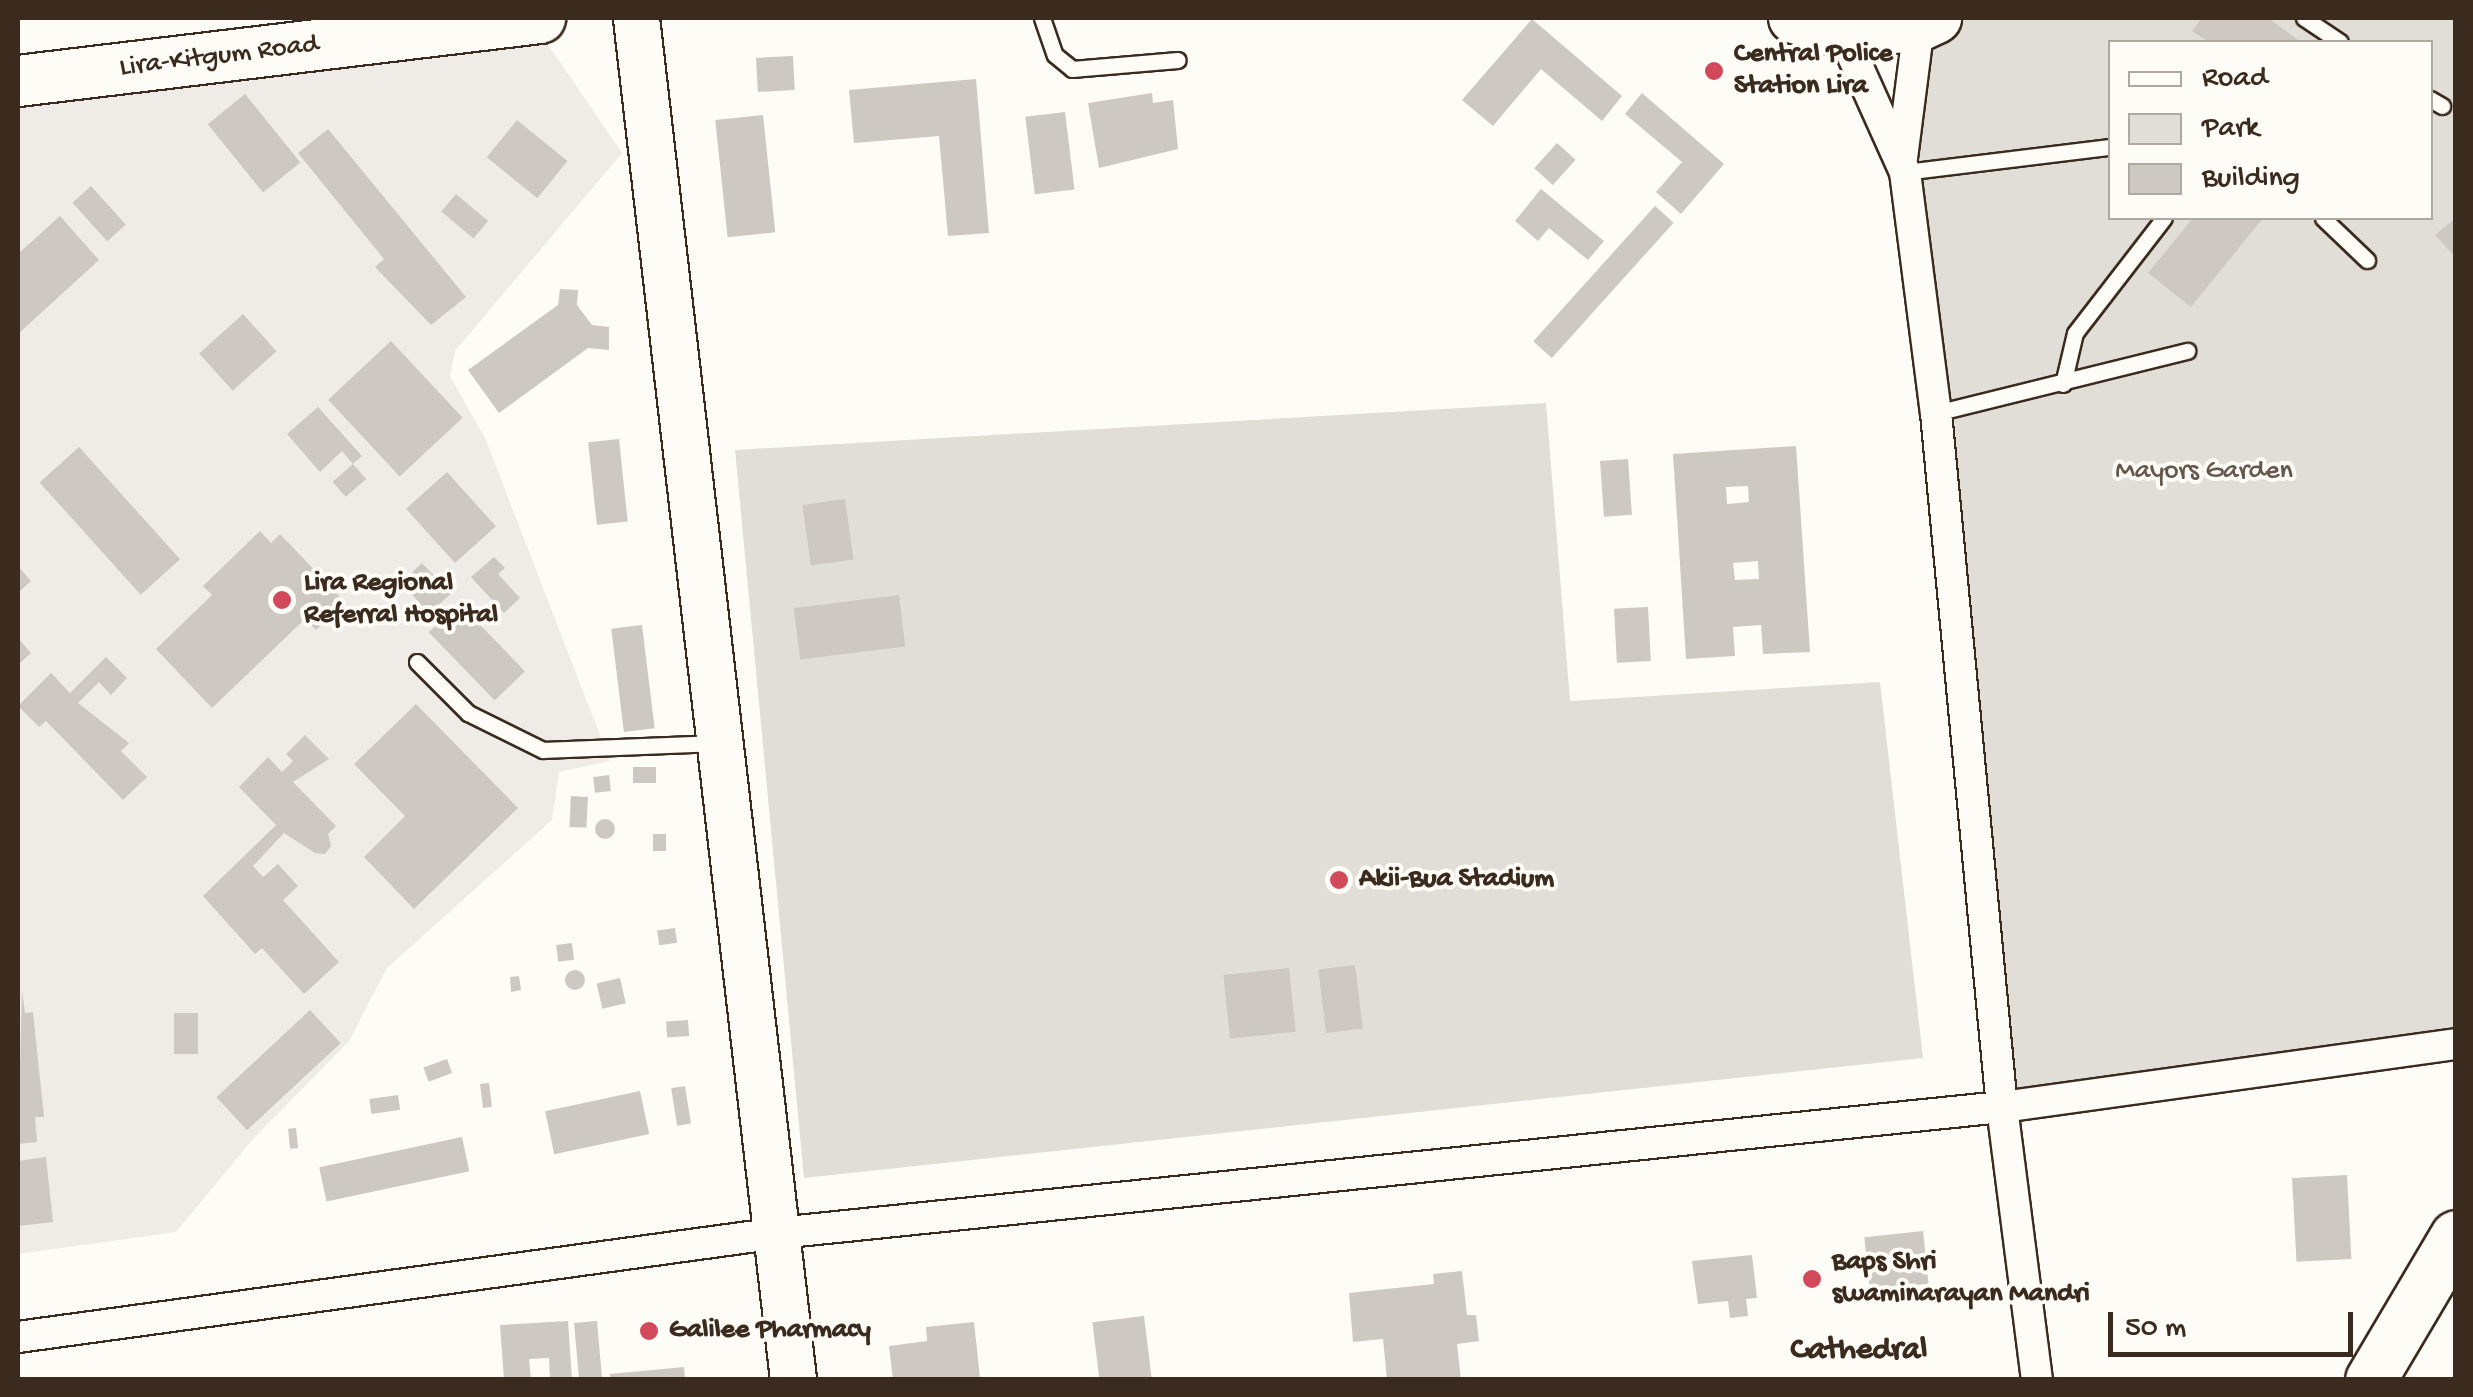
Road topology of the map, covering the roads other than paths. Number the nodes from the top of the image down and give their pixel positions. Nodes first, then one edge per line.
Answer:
1 (540, 18) edge
2 (636, 18) edge
3 (1042, 18) edge
4 (1794, 18) edge
5 (2304, 18) edge
6 (1928, 22) edge
7 (1842, 32) junction
8 (2337, 40) edge
9 (1178, 60) dead end
10 (18, 81) edge
11 (2108, 147) edge
12 (1904, 165) junction
13 (2162, 220) edge
14 (2325, 220) edge
15 (2367, 260) dead end
16 (2187, 351) dead end
17 (2063, 384) junction
18 (1936, 413) junction
19 (417, 662) dead end
20 (721, 742) junction
21 (2456, 1044) edge
22 (2002, 1107) junction
23 (778, 1233) junction
24 (2456, 1236) edge
25 (18, 1337) edge
26 (793, 1380) edge
27 (2038, 1380) edge
28 (2370, 1380) edge

1 - 10 main road, Lira-Kitgum Road
2 - 20 main road
3 - 9 lane
4 - 7 main road
5 - 8 lane
6 - 7 main road
6 - 12 street
7 - 12 street
11 - 12 lane
12 - 18 street
13 - 17 lane
14 - 15 lane
16 - 17 lane
17 - 18 lane
18 - 22 street
19 - 20 lane
20 - 23 main road
21 - 22 street
22 - 23 street
22 - 27 street
23 - 25 street
23 - 26 main road
24 - 28 main road

